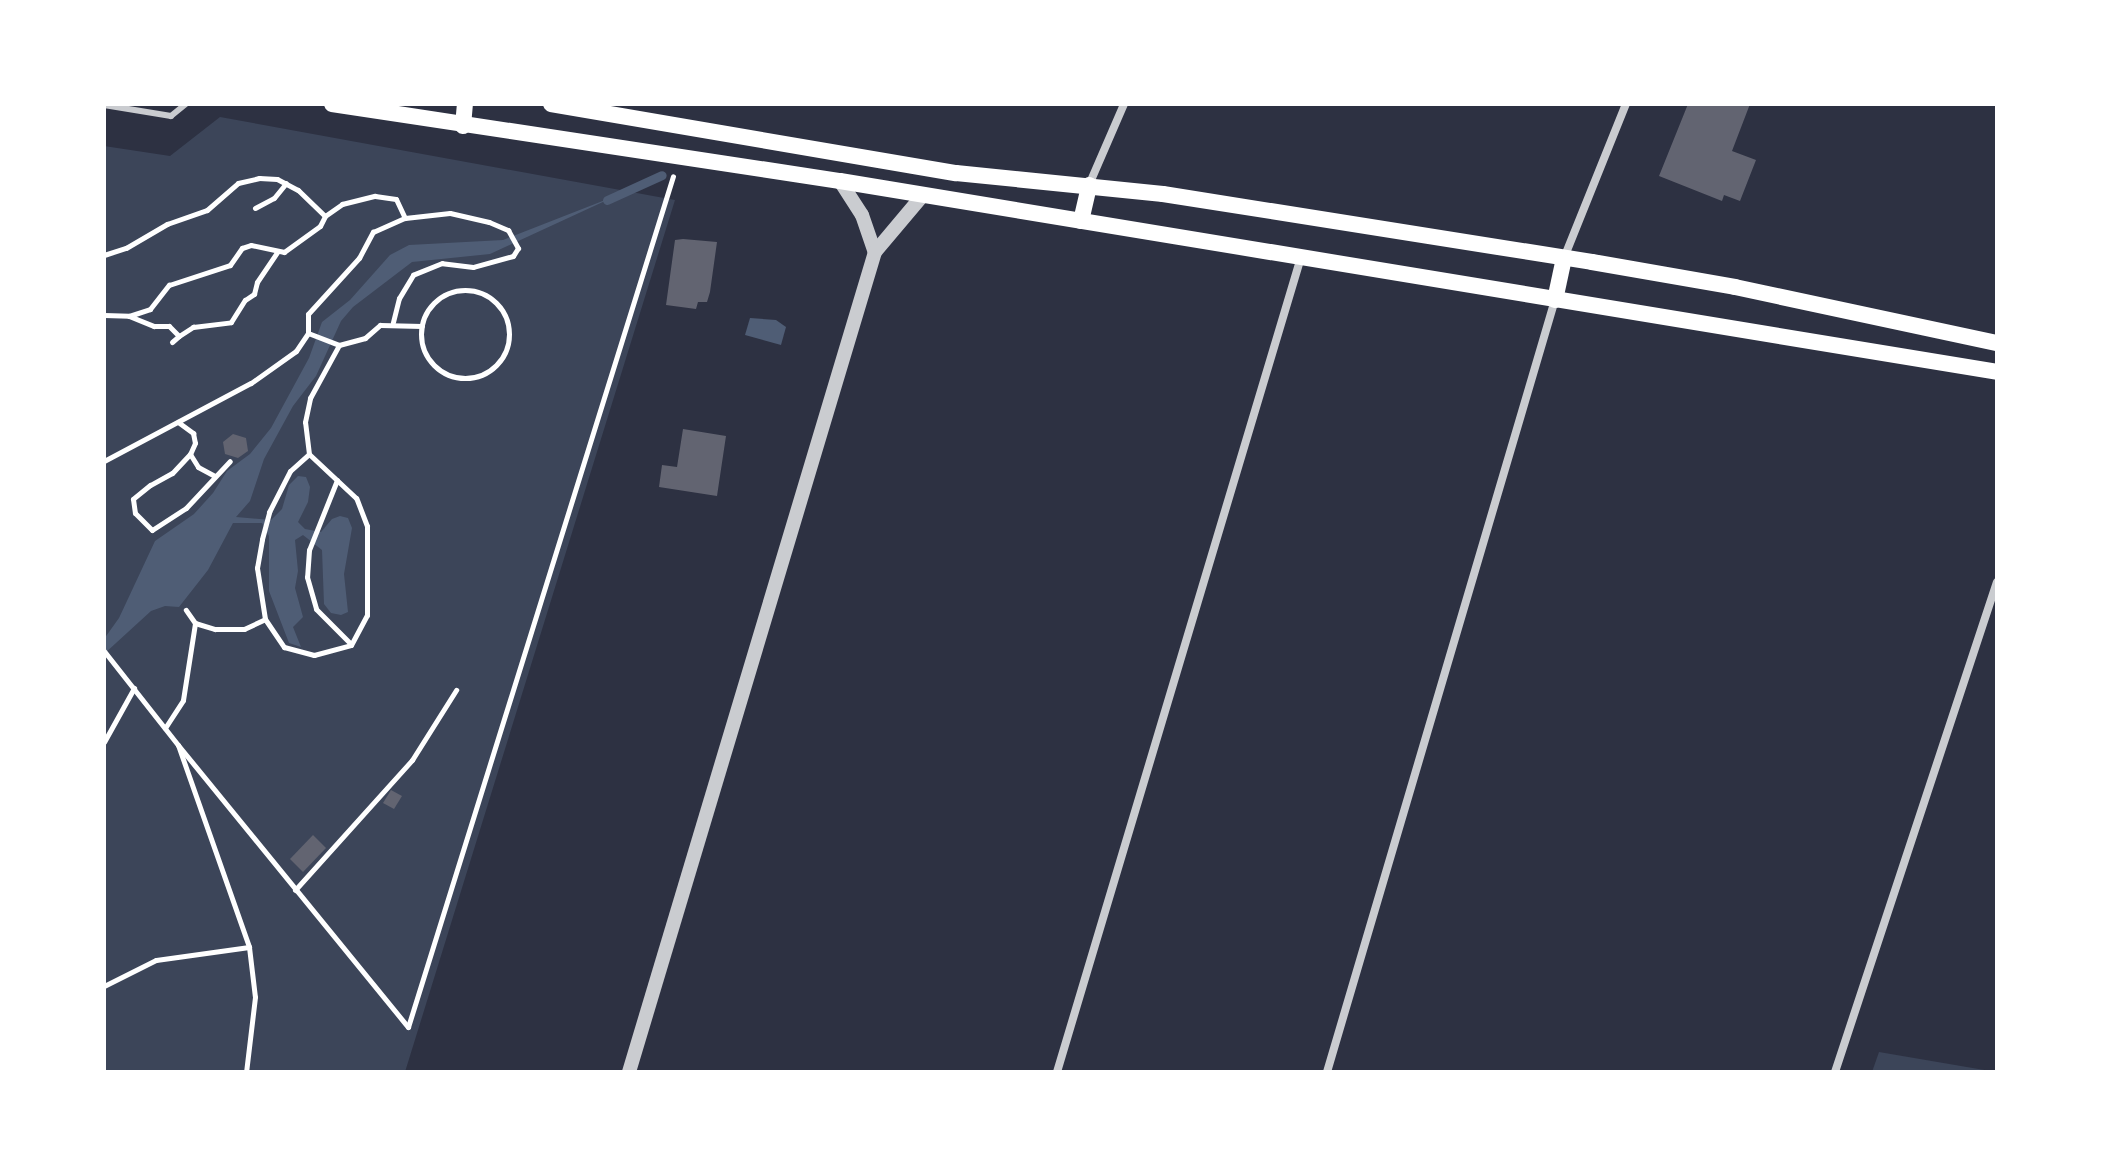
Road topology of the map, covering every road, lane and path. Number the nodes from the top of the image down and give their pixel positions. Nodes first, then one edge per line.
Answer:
1 (186, 104) edge
2 (332, 104) edge
3 (465, 104) edge
4 (551, 104) edge
5 (1124, 104) edge
6 (1626, 104) edge
7 (104, 105) edge
8 (463, 126) junction
9 (679, 156) junction
10 (840, 181) junction
11 (286, 183) junction
12 (1089, 185) junction
13 (923, 195) junction
14 (255, 208) dead end
15 (325, 216) junction
16 (405, 218) junction
17 (1081, 221) junction
18 (277, 252) junction
19 (875, 252) junction
20 (104, 255) edge
21 (1301, 257) junction
22 (1564, 258) junction
23 (1555, 300) junction
24 (104, 315) edge
25 (129, 316) junction
26 (393, 322) junction
27 (422, 326) junction
28 (308, 333) junction
29 (179, 336) junction
30 (172, 342) dead end
31 (1997, 343) edge
32 (339, 345) junction
33 (1997, 372) edge
34 (178, 422) junction
35 (190, 454) junction
36 (309, 454) junction
37 (104, 461) edge
38 (230, 461) dead end
39 (215, 476) junction
40 (337, 480) junction
41 (1997, 582) edge
42 (186, 610) dead end
43 (265, 619) junction
44 (195, 623) junction
45 (351, 645) junction
46 (104, 651) edge
47 (134, 688) junction
48 (456, 690) dead end
49 (165, 728) junction
50 (104, 742) edge
51 (178, 745) junction
52 (295, 890) junction
53 (249, 947) junction
54 (104, 986) edge
55 (246, 1072) edge
56 (629, 1072) edge
57 (1057, 1072) edge
58 (1327, 1072) edge
59 (1835, 1072) edge

1 - 7 lane
2 - 8 main road
3 - 8 main road
4 - 12 main road
5 - 12 street
6 - 22 street
8 - 9 main road
9 - 10 main road
9 - 52 path
10 - 13 main road
10 - 19 street
11 - 14 path
11 - 15 path
11 - 20 path
12 - 17 main road
12 - 22 main road
13 - 17 main road
13 - 19 street
15 - 16 path
15 - 18 path
16 - 26 path
16 - 28 path
17 - 21 main road
18 - 25 path
18 - 29 path
19 - 56 street
21 - 23 main road
21 - 57 street
22 - 23 main road
22 - 31 main road
23 - 33 main road
23 - 58 street
24 - 25 path
25 - 29 path
26 - 27 path
26 - 32 path
27 - 27 path
28 - 32 path
28 - 34 path
29 - 30 path
32 - 36 path
34 - 35 path
34 - 37 path
35 - 39 path
35 - 39 path
36 - 40 path
36 - 43 path
38 - 39 path
40 - 45 path
40 - 45 path
41 - 59 street
42 - 44 path
43 - 44 path
43 - 45 path
44 - 49 path
46 - 47 path
47 - 49 path
47 - 50 path
48 - 52 path
49 - 51 path
51 - 52 path
51 - 53 path
53 - 54 path
53 - 55 path

